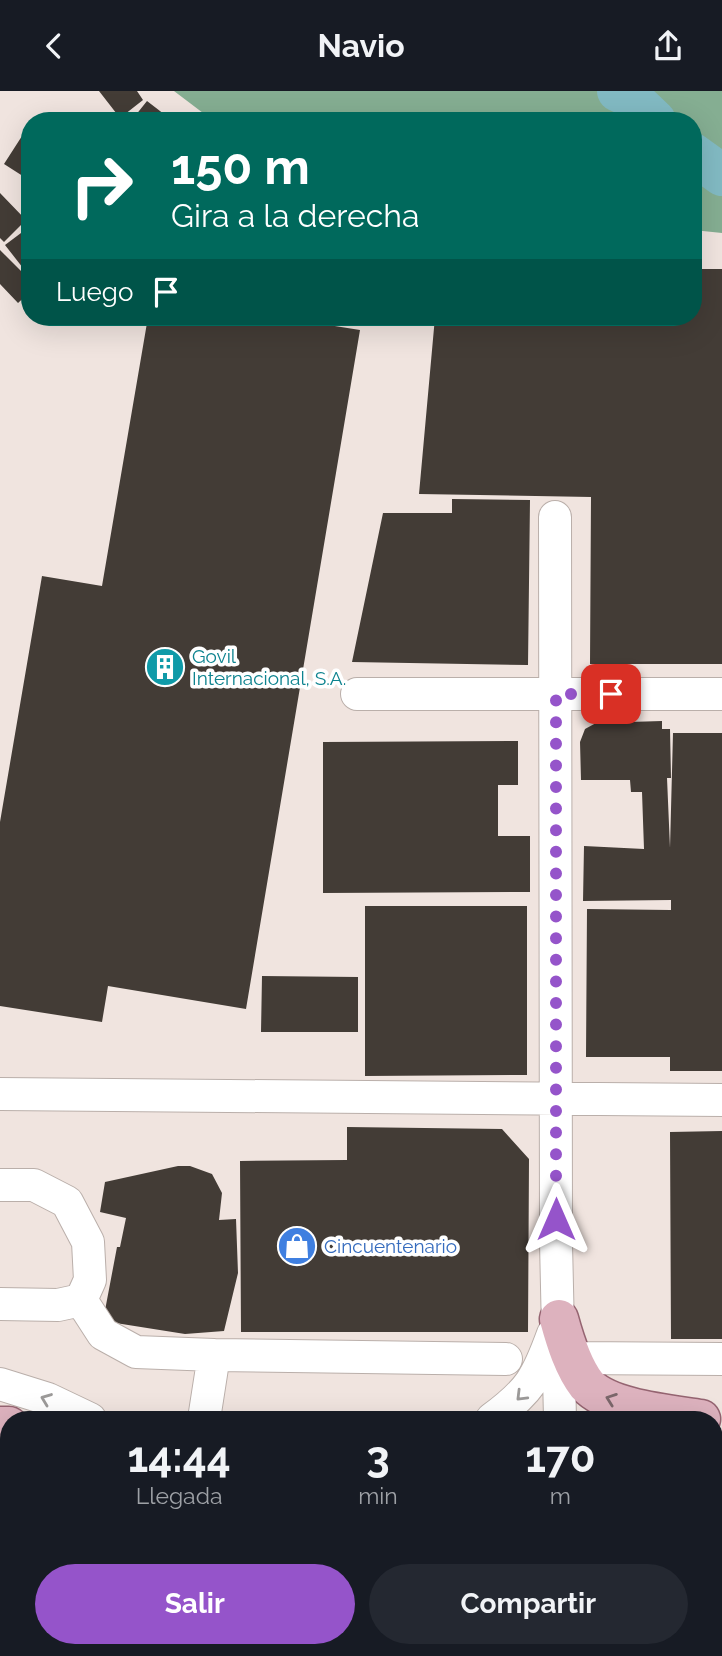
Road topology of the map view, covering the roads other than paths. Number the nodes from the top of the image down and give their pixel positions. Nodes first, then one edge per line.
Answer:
1 (555, 517) dead end
2 (357, 694) dead end
3 (556, 694) junction
4 (722, 694) edge
5 (0, 1094) edge
6 (556, 1098) junction
7 (722, 1100) edge
8 (0, 1185) edge
9 (81, 1300) junction
10 (0, 1304) edge
11 (559, 1319) junction
12 (214, 1355) junction
13 (573, 1358) junction
14 (506, 1359) dead end
15 (722, 1359) edge
16 (0, 1384) edge
17 (73, 1411) edge
18 (205, 1411) edge
19 (503, 1411) edge
20 (560, 1411) edge
21 (653, 1411) edge

1 - 3 street
2 - 3 street
3 - 4 street
3 - 6 street
5 - 6 street
6 - 7 street
6 - 11 street
8 - 9 street
9 - 10 street
9 - 12 street
11 - 13 main road
11 -> 19 street
11 - 20 street
12 - 14 street
12 - 18 street
13 - 15 street
21 -> 13 main road
17 -> 16 street

